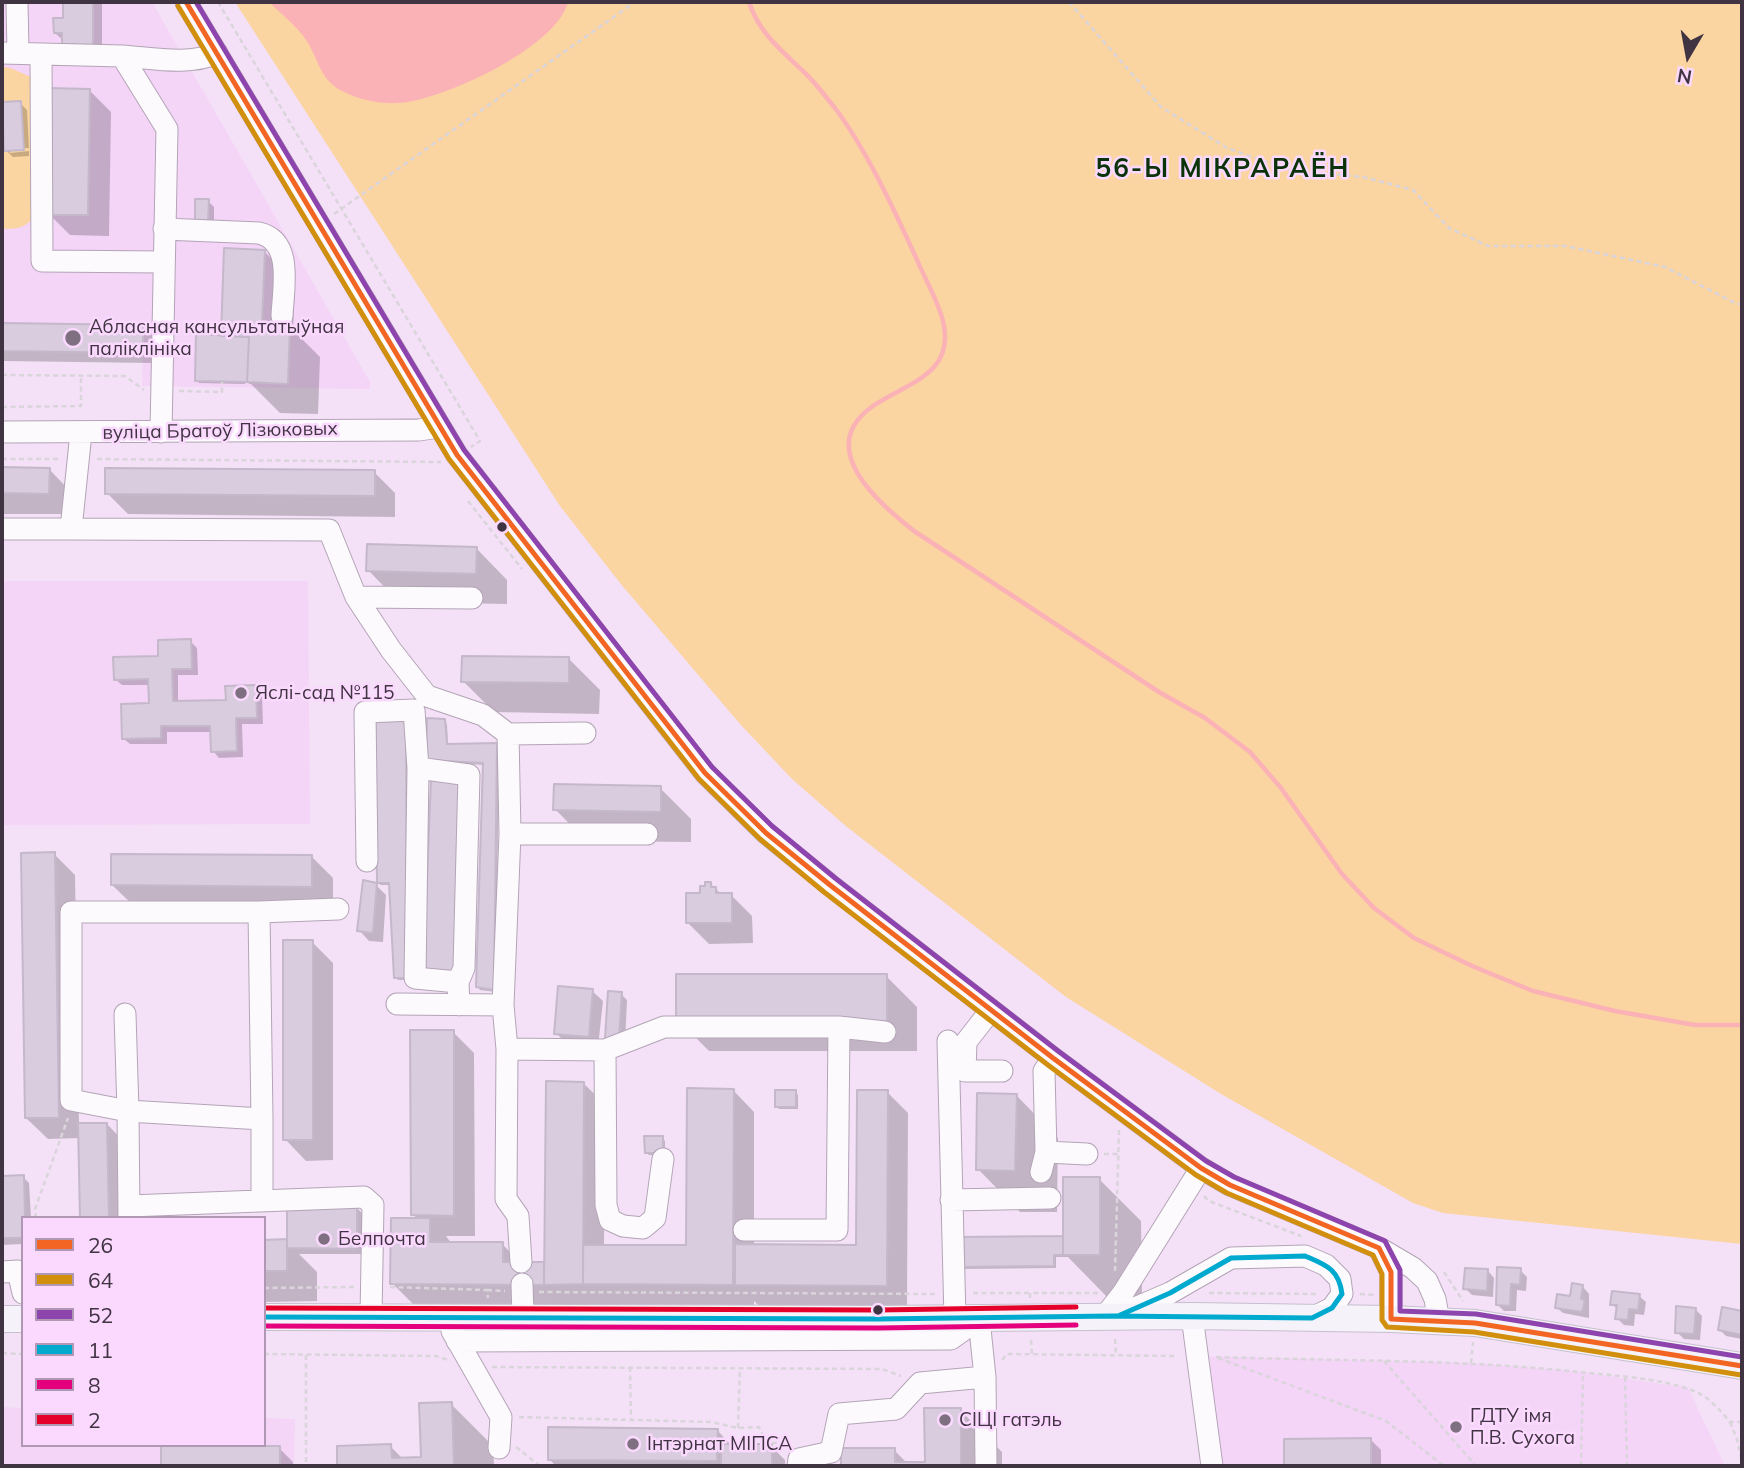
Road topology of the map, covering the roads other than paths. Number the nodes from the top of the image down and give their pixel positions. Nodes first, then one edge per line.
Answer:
1 (17, 2) edge
2 (186, 2) edge
3 (10, 53) edge
4 (217, 53) junction
5 (41, 54) junction
6 (122, 56) junction
7 (164, 229) junction
8 (164, 262) junction
9 (282, 316) dead end
10 (439, 427) junction
11 (2, 432) edge
12 (161, 432) junction
13 (81, 433) junction
14 (2, 529) edge
15 (71, 529) junction
16 (356, 597) junction
17 (472, 598) dead end
18 (421, 703) junction
19 (585, 733) dead end
20 (508, 734) junction
21 (418, 768) junction
22 (510, 834) junction
23 (647, 834) dead end
24 (367, 860) dead end
25 (338, 909) dead end
26 (259, 912) junction
27 (457, 982) junction
28 (397, 1004) dead end
29 (459, 1004) junction
30 (503, 1005) junction
31 (990, 1010) junction
32 (125, 1014) dead end
33 (839, 1027) junction
34 (885, 1032) dead end
35 (948, 1041) dead end
36 (507, 1049) junction
37 (605, 1050) junction
38 (1053, 1058) junction
39 (1002, 1071) dead end
40 (128, 1111) junction
41 (262, 1119) junction
42 (1087, 1154) dead end
43 (663, 1159) dead end
44 (1201, 1168) junction
45 (1049, 1198) dead end
46 (951, 1200) junction
47 (262, 1201) junction
48 (129, 1212) edge
49 (744, 1230) dead end
50 (1379, 1248) junction
51 (521, 1262) dead end
52 (2, 1272) edge
53 (21, 1284) edge
54 (371, 1316) junction
55 (444, 1316) junction
56 (1192, 1316) junction
57 (266, 1317) edge
58 (1312, 1318) junction
59 (2, 1319) edge
60 (21, 1319) edge
61 (967, 1319) junction
62 (1391, 1319) junction
63 (1439, 1321) junction
64 (1112, 1324) junction
65 (457, 1341) junction
66 (1742, 1366) edge
67 (985, 1377) junction
68 (500, 1433) road end
69 (799, 1463) edge
70 (986, 1466) edge
71 (1212, 1466) edge

1 - 3 street
2 - 4 street
3 - 5 street
4 - 6 street
4 - 10 street
5 - 6 street
5 - 8 street
6 - 7 street
7 - 8 street
7 - 9 street
8 - 12 street
10 - 12 street, вуліца Братоў Лізюковых
10 - 31 street
11 - 13 street, вуліца Братоў Лізюковых
12 - 13 street, вуліца Братоў Лізюковых
13 - 15 street
14 - 15 street
15 - 16 street
16 - 17 street
16 - 18 street
18 - 20 street
18 - 21 street
18 - 24 street
19 - 20 street
20 - 22 street
21 - 27 street
21 - 27 street
22 - 23 street
22 - 30 street
25 - 26 street
26 - 40 street
26 - 41 street
27 - 29 street
28 - 29 street
29 - 30 street
30 - 36 street
31 - 38 street
31 - 39 street
32 - 40 street
33 - 34 street
33 - 37 street
33 - 49 street
35 - 46 street
36 - 37 street
36 - 51 street
37 - 43 street
38 - 42 street
38 - 44 street
40 - 41 street
40 - 48 street
41 - 47 street
44 - 50 street
44 - 64 street
45 - 46 street
46 - 61 street
47 - 48 street
47 - 54 street
50 - 62 street
50 - 63 street
52 - 53 street
54 - 55 main road
54 - 57 main road
55 - 61 main road
55 - 65 street
56 - 58 main road
56 - 64 main road
56 - 71 street
58 - 62 main road
58 - 64 street
59 - 60 main road
61 - 64 main road
61 - 65 street
61 - 67 street
62 - 63 main road
63 - 66 main road
65 - 68 street
67 - 69 street
67 - 70 street

